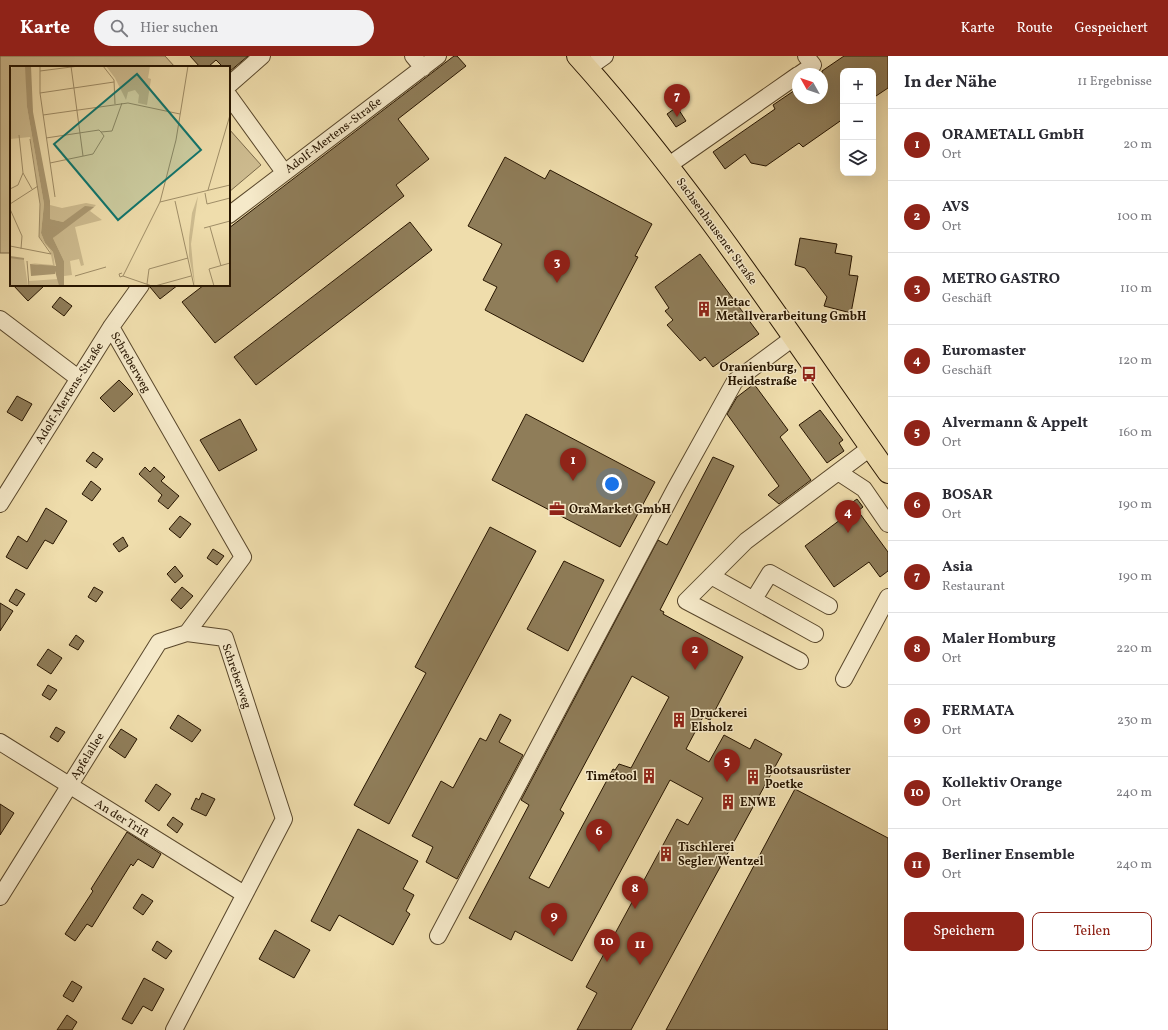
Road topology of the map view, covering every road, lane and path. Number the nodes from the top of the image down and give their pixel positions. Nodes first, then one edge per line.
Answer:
1 (262, 56) edge
2 (438, 56) edge
3 (605, 56) edge
4 (806, 56) edge
5 (418, 62) edge
6 (583, 62) edge
7 (809, 68) edge
8 (792, 80) edge
9 (230, 84) edge
10 (230, 97) edge
11 (669, 165) junction
12 (284, 172) junction
13 (230, 214) edge
14 (140, 286) edge
15 (0, 319) edge
16 (111, 326) junction
17 (793, 338) junction
18 (78, 378) junction
19 (870, 448) junction
20 (838, 472) junction
21 (888, 473) edge
22 (0, 504) edge
23 (888, 524) edge
24 (711, 576) junction
25 (888, 597) edge
26 (754, 599) junction
27 (829, 606) dead end
28 (187, 633) junction
29 (815, 634) dead end
30 (800, 661) dead end
31 (844, 679) dead end
32 (0, 742) edge
33 (69, 784) junction
34 (244, 894) junction
35 (0, 897) edge
36 (438, 936) dead end
37 (174, 1030) edge

1 - 9 street
2 - 5 street, Adolf-Mertens-Straße
3 - 6 street
4 - 7 street
5 - 12 street, Adolf-Mertens-Straße
6 - 11 main road, Sachsenhausener Straße
8 - 11 street
10 - 12 street
11 - 17 main road, Sachsenhausener Straße
12 - 13 street, Adolf-Mertens-Straße
14 - 16 street, Adolf-Mertens-Straße
15 - 18 street
16 - 18 street, Adolf-Mertens-Straße
16 - 28 street, Schreberweg
17 - 19 main road, Sachsenhausener Straße
17 - 36 street
18 - 22 street, Adolf-Mertens-Straße
19 - 20 street
19 - 21 main road, Sachsenhausener Straße
20 - 23 street
20 - 24 street
24 - 26 street
24 - 30 street
25 - 31 street
26 - 27 street
26 - 29 street
28 - 33 street, Apfelallee
28 - 34 street, Schreberweg
32 - 33 street, An der Trift
33 - 34 street, An der Trift
33 - 35 street, Apfelallee
34 - 37 street, Schreberweg

